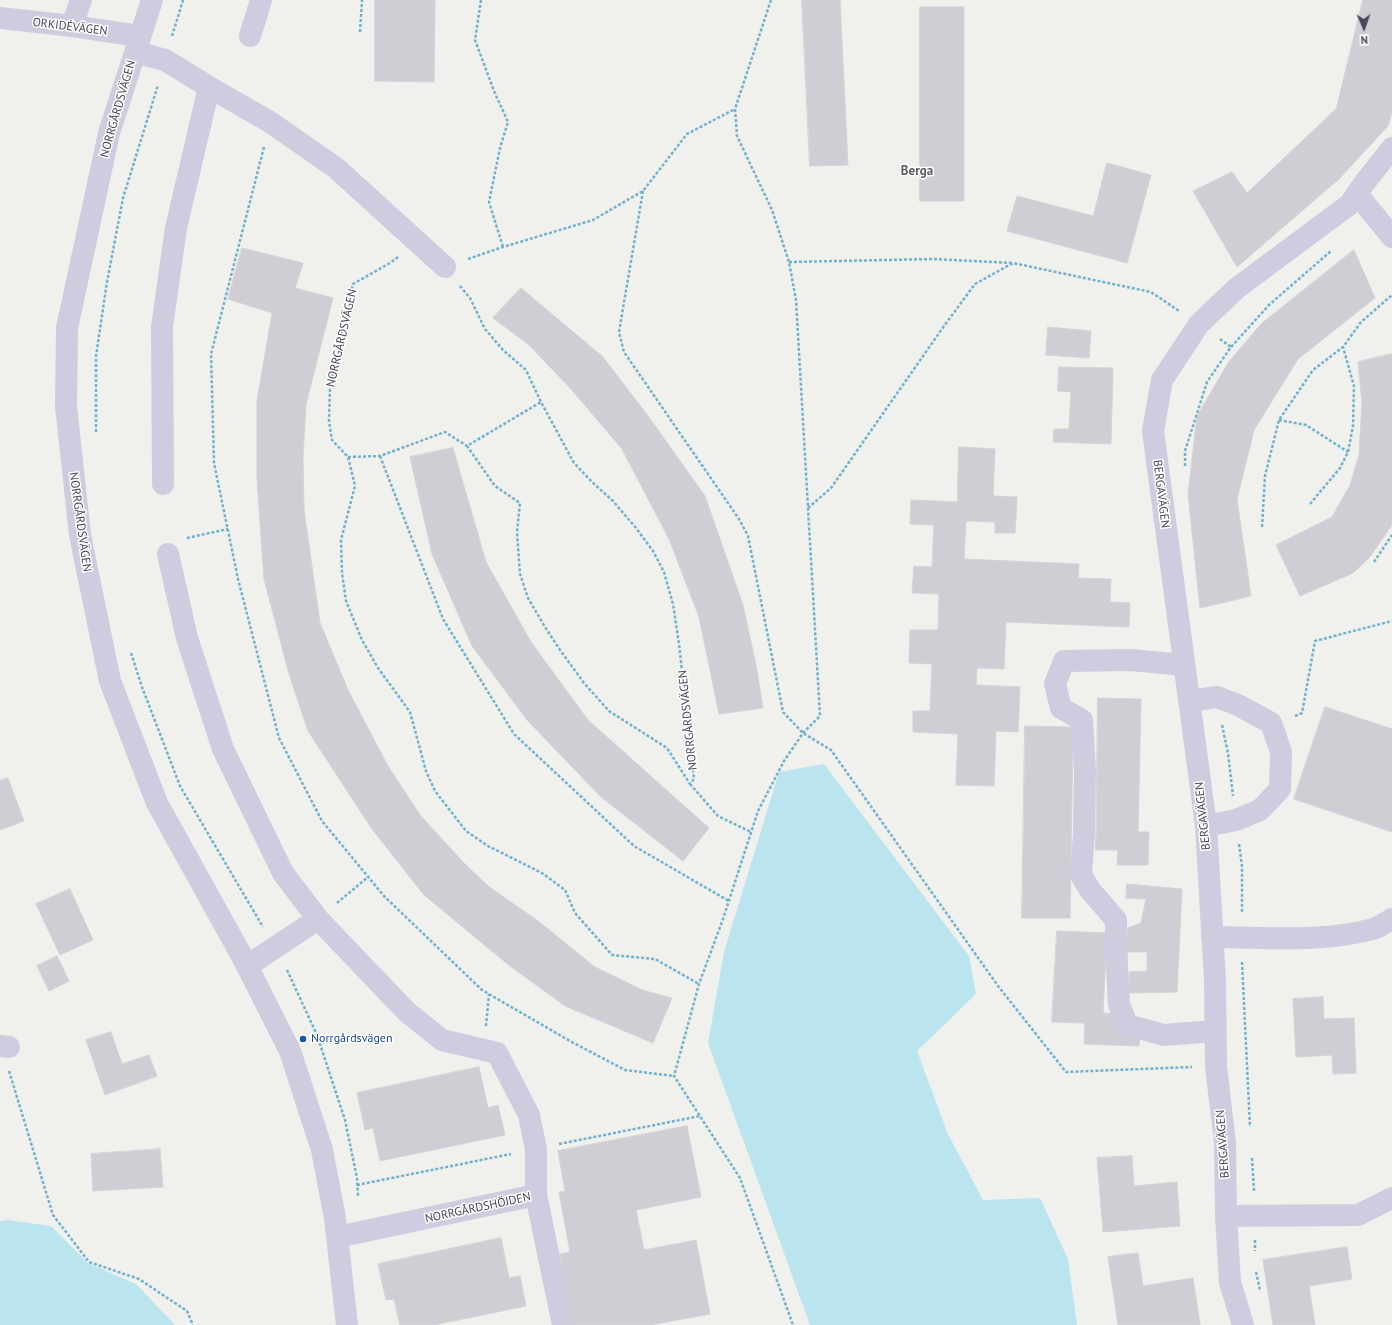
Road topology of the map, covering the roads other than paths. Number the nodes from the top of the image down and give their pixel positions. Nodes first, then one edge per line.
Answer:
1 (81, 0) edge
2 (152, 0) edge
3 (261, 0) edge
4 (0, 18) edge
5 (72, 26) junction
6 (250, 36) dead end
7 (137, 44) junction
8 (209, 87) junction
9 (1392, 148) edge
10 (1357, 194) junction
11 (1392, 237) edge
12 (445, 268) road end
13 (163, 484) dead end
14 (168, 554) road end
15 (1184, 665) junction
16 (1189, 701) junction
17 (1206, 826) junction
18 (318, 919) junction
19 (1392, 919) edge
20 (1212, 937) junction
21 (247, 966) junction
22 (1215, 1031) junction
23 (536, 1195) junction
24 (1392, 1198) edge
25 (1226, 1216) junction
26 (337, 1237) junction
27 (347, 1325) edge
28 (563, 1325) edge
29 (1243, 1325) edge

1 - 5 street
2 - 7 street, NORRGÅRDSVÄGEN
3 - 6 street
4 - 5 street, ORKIDÉVÄGEN
5 - 7 street, ORKIDÉVÄGEN
7 - 8 street, NORRGÅRDSVÄGEN
7 - 21 street, NORRGÅRDSVÄGEN
8 - 12 street, NORRGÅRDSVÄGEN
8 - 13 street
9 - 10 street, BERGAVÄGEN
10 - 11 street
10 - 15 street, BERGAVÄGEN
14 - 18 street
15 - 16 street, BERGAVÄGEN
15 - 22 street
16 - 17 street, BERGAVÄGEN
16 - 17 street
17 - 20 street, BERGAVÄGEN
18 - 21 street
18 - 23 street
19 - 20 street
20 - 22 street, BERGAVÄGEN
21 - 26 street, NORRGÅRDSVÄGEN
22 - 25 street, BERGAVÄGEN
23 - 26 street, NORRGÅRDSHÖJDEN
23 - 28 street, NORRGÅRDSHÖJDEN
24 - 25 street
25 - 29 street, BERGAVÄGEN
26 - 27 street, NORRGÅRDSVÄGEN

